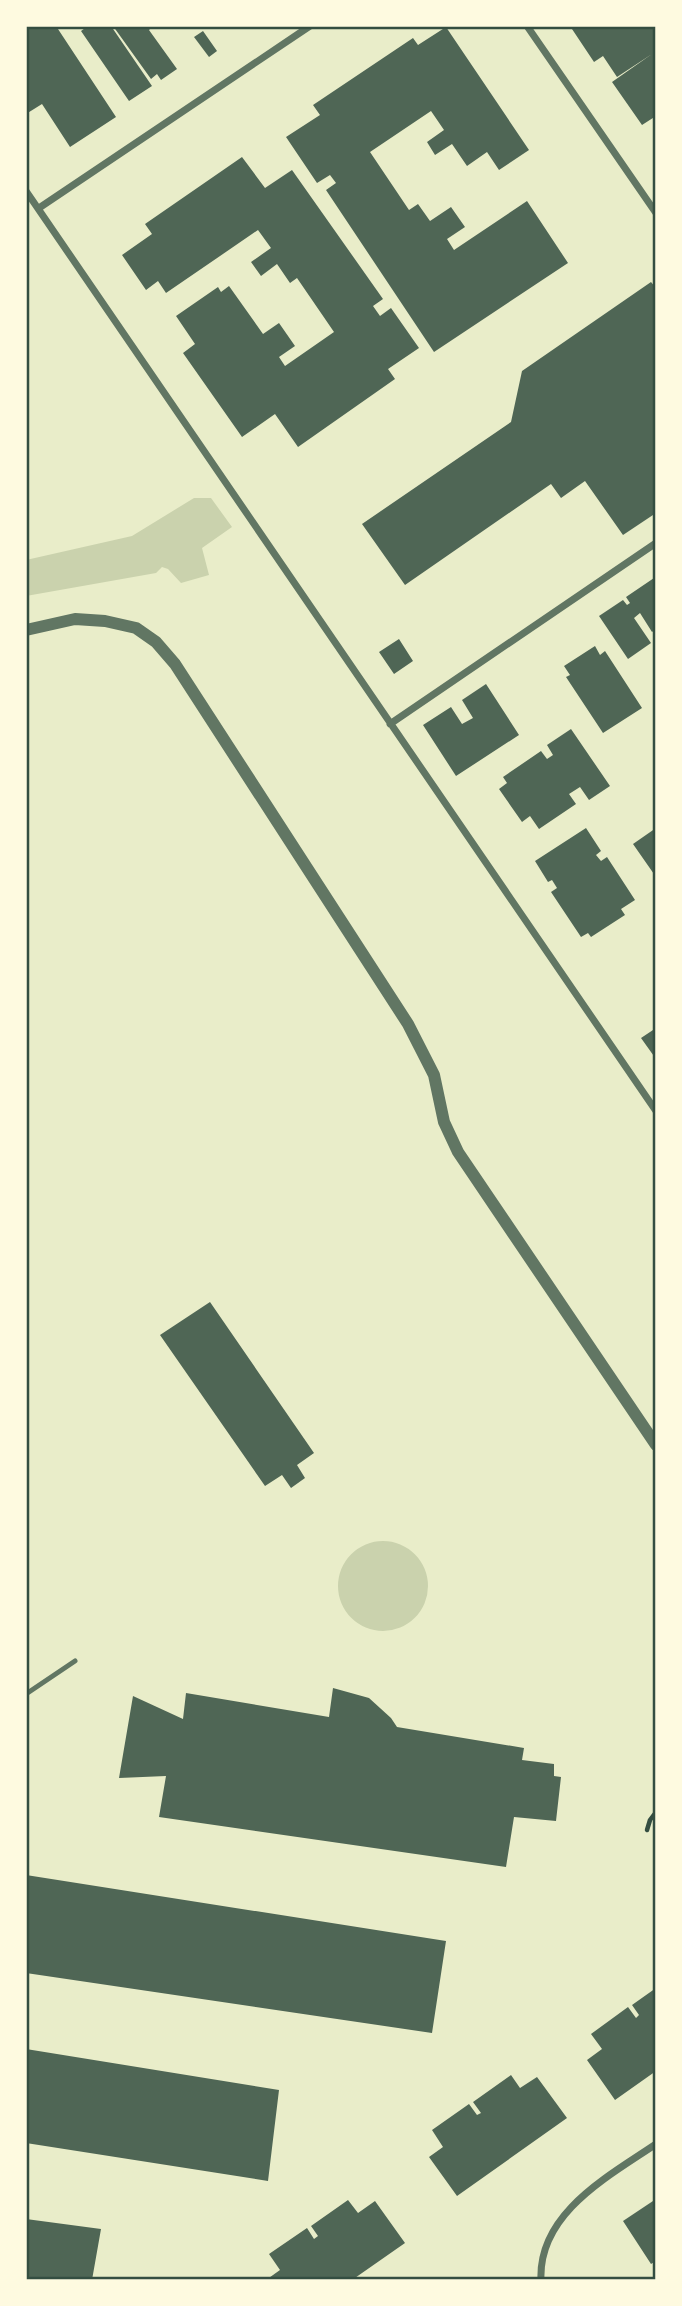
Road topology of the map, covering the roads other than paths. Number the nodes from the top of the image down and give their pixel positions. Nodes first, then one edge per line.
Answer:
1 (310, 26) edge
2 (527, 26) edge
3 (26, 191) edge
4 (38, 208) junction
5 (656, 213) edge
6 (654, 547) edge
7 (26, 630) edge
8 (390, 724) junction
9 (656, 1111) edge
10 (656, 1445) edge
11 (75, 1661) dead end
12 (26, 1694) edge
13 (656, 2144) edge
14 (541, 2280) edge

1 - 4 street
2 - 5 street
3 - 4 street
4 - 8 street
6 - 8 street
7 - 10 street
8 - 9 street
11 - 12 lane
13 - 14 street

